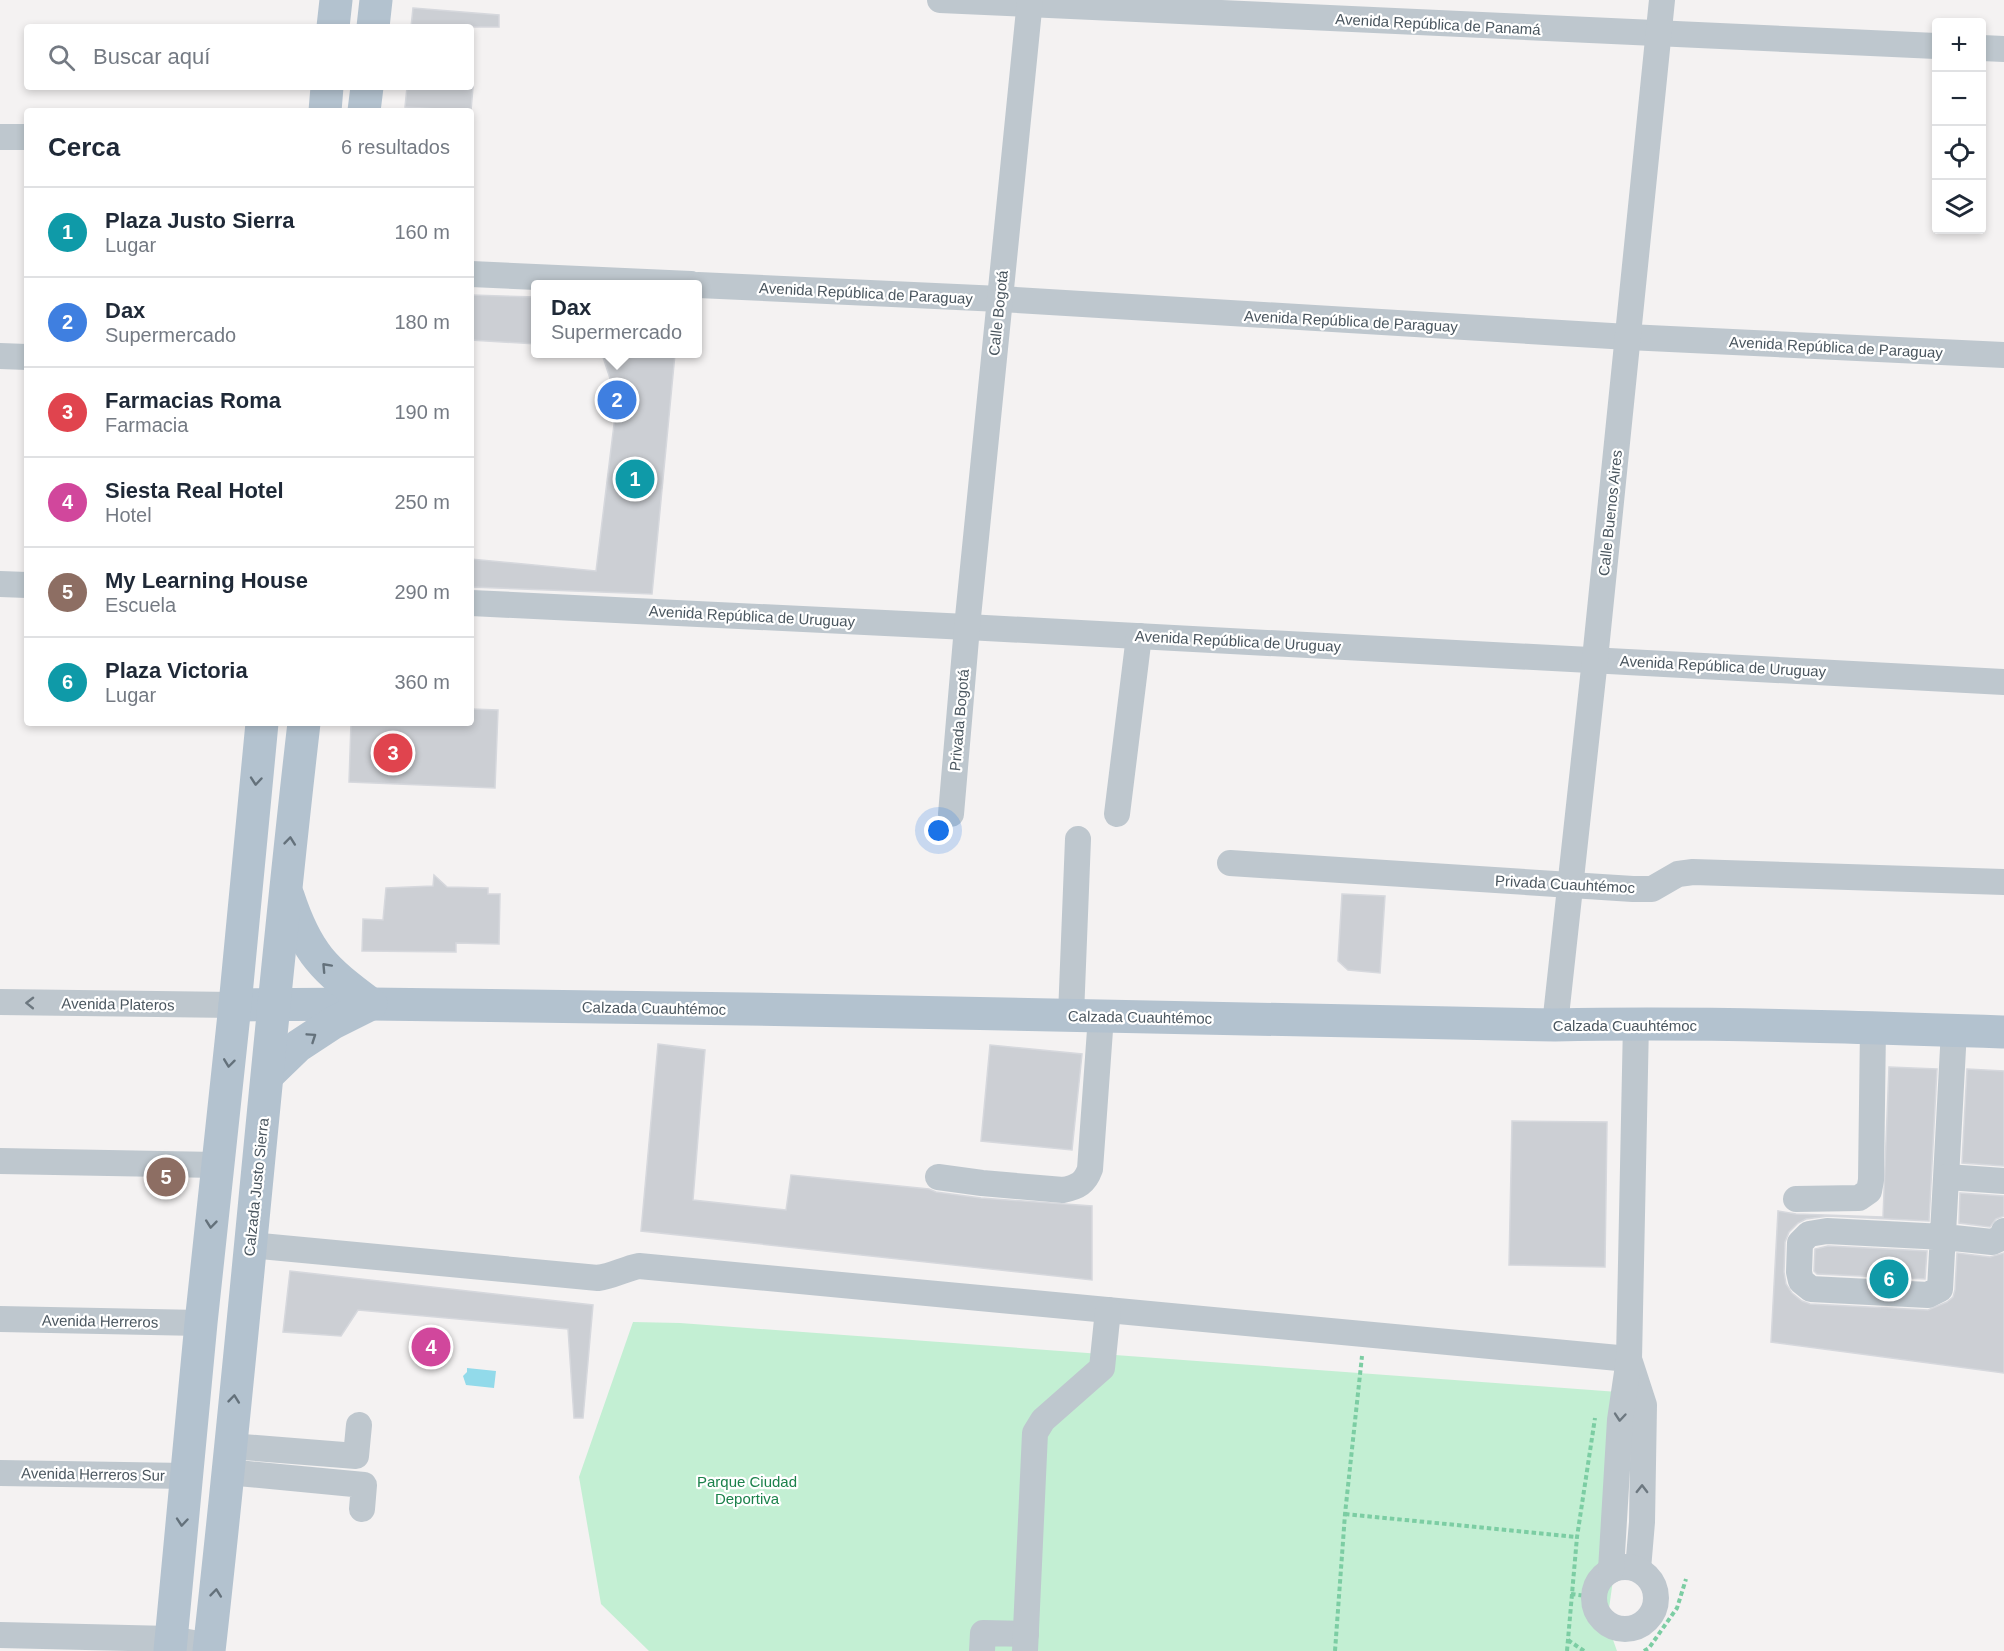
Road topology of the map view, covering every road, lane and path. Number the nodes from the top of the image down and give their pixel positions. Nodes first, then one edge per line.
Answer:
1 (336, 0) edge
2 (376, 0) edge
3 (939, 0) edge
4 (1662, 0) edge
5 (1029, 2) edge
6 (333, 24) edge
7 (373, 24) edge
8 (1659, 34) junction
9 (1932, 46) edge
10 (1986, 48) edge
11 (2004, 49) edge
12 (327, 90) edge
13 (367, 90) edge
14 (324, 108) edge
15 (364, 108) edge
16 (0, 137) edge
17 (24, 137) edge
18 (474, 274) edge
19 (591, 280) edge
20 (702, 285) edge
21 (1000, 299) junction
22 (1628, 338) junction
23 (2004, 354) edge
24 (0, 356) edge
25 (24, 357) edge
26 (0, 584) edge
27 (24, 585) edge
28 (474, 603) edge
29 (967, 627) junction
30 (1139, 636) junction
31 (1595, 659) junction
32 (2004, 682) edge
33 (262, 726) edge
34 (304, 726) edge
35 (951, 814) dead end
36 (1117, 814) dead end
37 (1078, 839) dead end
38 (1230, 863) dead end
39 (2004, 882) edge
40 (1570, 885) junction
41 (285, 887) junction
42 (0, 1002) edge
43 (275, 1004) junction
44 (370, 1004) junction
45 (236, 1005) junction
46 (1086, 1016) junction
47 (1636, 1023) junction
48 (1555, 1025) junction
49 (1873, 1027) junction
50 (1954, 1030) junction
51 (2004, 1032) edge
52 (268, 1075) junction
53 (0, 1161) edge
54 (217, 1166) junction
55 (938, 1177) dead end
56 (1947, 1177) junction
57 (2004, 1181) edge
58 (1796, 1199) dead end
59 (2004, 1231) edge
60 (1944, 1237) junction
61 (250, 1245) junction
62 (1108, 1310) junction
63 (0, 1318) edge
64 (201, 1323) junction
65 (1365, 1334) junction
66 (1629, 1359) junction
67 (1595, 1418) dead end
68 (359, 1425) dead end
69 (228, 1459) junction
70 (0, 1473) edge
71 (186, 1476) junction
72 (362, 1509) dead end
73 (1346, 1514) junction
74 (1614, 1521) junction
75 (1642, 1522) junction
76 (1577, 1537) junction
77 (1638, 1569) junction
78 (1611, 1570) junction
79 (1686, 1579) dead end
80 (1583, 1596) junction
81 (0, 1635) edge
82 (1568, 1640) junction
83 (1025, 1642) edge
84 (171, 1645) edge
85 (210, 1649) edge
86 (982, 1651) edge
87 (1335, 1651) edge
88 (1567, 1651) edge
89 (1584, 1651) edge
90 (1644, 1651) edge

1 - 6 main road
2 - 7 main road
3 - 5 street, Avenida República de Panamá
4 - 8 street, Calle Buenos Aires
5 - 8 street, Avenida República de Panamá
5 - 21 street, Calle Bogotá
8 - 9 street, Avenida República de Panamá
8 - 22 street, Calle Buenos Aires
10 - 11 street
12 - 14 main road
13 - 15 main road
16 - 17 street
18 - 19 street
20 - 21 street, Avenida República de Paraguay
21 - 22 street, Avenida República de Paraguay
21 - 29 street, Calle Bogotá
22 - 23 street, Avenida República de Paraguay
22 - 31 street, Calle Buenos Aires
24 - 25 street
26 - 27 street
28 - 29 street, Avenida República de Uruguay
29 - 30 street, Avenida República de Uruguay
29 - 35 street, Privada Bogotá
30 - 31 street, Avenida República de Uruguay
30 - 36 street
31 - 32 street, Avenida República de Uruguay
31 - 40 street, Calle Buenos Aires
33 -> 45 main road
41 -> 34 main road, Calzada Justo Sierra
37 - 46 street
38 - 40 street, Privada Cuauhtémoc
39 - 40 street, Privada Cuauhtémoc
40 - 48 street, Calle Buenos Aires
41 - 43 main road, Calzada Justo Sierra
44 -> 41 main road
45 -> 42 street, Avenida Plateros
43 - 44 main road, Calzada Cuauhtémoc
43 - 45 main road, Calzada Cuauhtémoc
43 - 52 main road, Calzada Justo Sierra
44 - 46 main road, Calzada Cuauhtémoc
52 -> 44 main road
45 -> 54 main road
46 - 48 main road, Calzada Cuauhtémoc
46 - 55 street
47 - 48 main road, Calzada Cuauhtémoc
47 - 49 main road, Calzada Cuauhtémoc
47 - 66 street
49 - 50 main road, Calzada Cuauhtémoc
49 - 58 street
50 - 51 main road, Calzada Cuauhtémoc
50 - 56 street
52 - 61 main road, Calzada Justo Sierra
53 - 54 street
54 -> 64 main road
56 - 57 street
56 - 60 street
59 - 60 street
60 - 60 street
61 - 62 street
69 -> 61 main road, Calzada Justo Sierra
62 - 65 street
62 - 83 street
63 - 64 street, Avenida Herreros
64 - 71 main road
65 - 66 street
65 - 73 path
66 -> 74 street
75 -> 66 street
67 - 76 path
68 - 69 street
69 - 72 street
85 -> 69 main road, Calzada Justo Sierra
70 - 71 street, Avenida Herreros Sur
71 -> 84 main road
73 - 76 path
73 - 87 path
74 - 75 street
74 - 78 street
75 - 77 street
76 - 80 path
77 - 78 street
77 - 80 street
78 - 80 street
79 - 90 path
80 - 82 path
81 - 84 street
82 - 88 path
82 - 89 path
83 - 86 street
84 - 85 street

